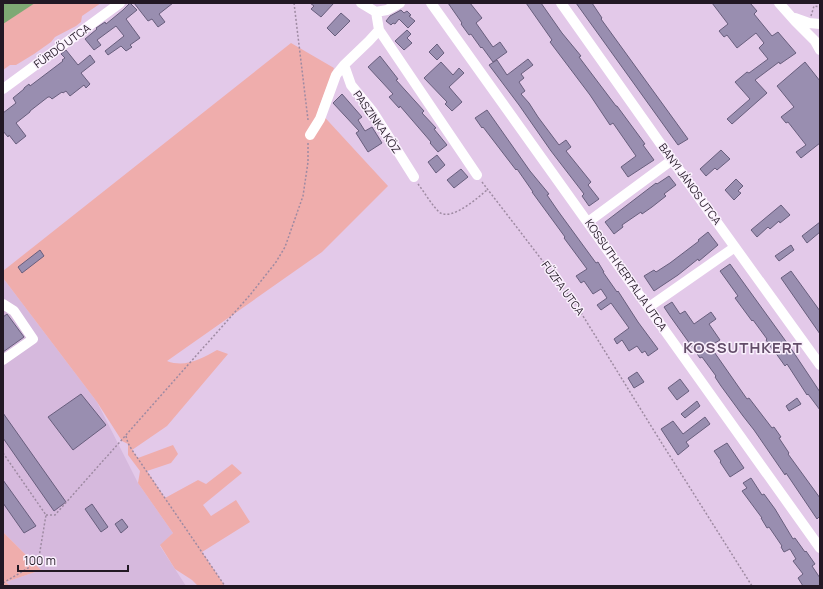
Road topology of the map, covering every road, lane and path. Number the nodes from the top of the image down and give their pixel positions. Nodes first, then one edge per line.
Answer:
1 (120, 3) edge
2 (294, 3) edge
3 (361, 3) edge
4 (400, 3) edge
5 (431, 3) edge
6 (561, 3) edge
7 (779, 3) edge
8 (814, 3) edge
9 (814, 6) dead end
10 (376, 12) junction
11 (788, 14) junction
12 (820, 25) edge
13 (379, 30) junction
14 (818, 45) edge
15 (344, 65) junction
16 (3, 89) edge
17 (308, 120) dead end
18 (310, 135) joint
19 (672, 160) junction
20 (477, 175) joint
21 (414, 177) joint
22 (488, 190) junction
23 (588, 222) junction
24 (735, 246) junction
25 (3, 304) edge
26 (649, 307) junction
27 (3, 360) edge
28 (820, 365) edge
29 (126, 436) junction
30 (3, 453) edge
31 (46, 515) junction
32 (820, 548) edge
33 (39, 557) dead end
34 (30, 567) dead end
35 (3, 583) edge
36 (225, 586) edge
37 (752, 586) edge

1 - 16 street, FÜRDŐ UTCA
2 - 17 path
3 - 10 street
4 - 10 street
5 - 23 street, KOSSUTH KERTALJA UTCA
6 - 19 street, BANYI JÁNOS UTCA
7 - 11 street
8 - 9 path
10 - 13 street
11 - 12 street
11 - 14 street
12 - 14 street
13 - 15 street
13 - 20 street
15 - 18 street
15 - 21 street, PASZINKA KÖZ
18 - 29 path
19 - 23 street
19 - 24 street, BANYI JÁNOS UTCA
20 - 22 path, FŰZFA UTCA
21 - 22 path
22 - 37 path, FŰZFA UTCA
23 - 26 street, KOSSUTH KERTALJA UTCA
24 - 26 street
24 - 28 street, BANYI JÁNOS UTCA
25 - 27 street
26 - 32 street, KOSSUTH KERTALJA UTCA
29 - 31 path
29 - 36 path
30 - 31 path
31 - 33 path
34 - 35 path

